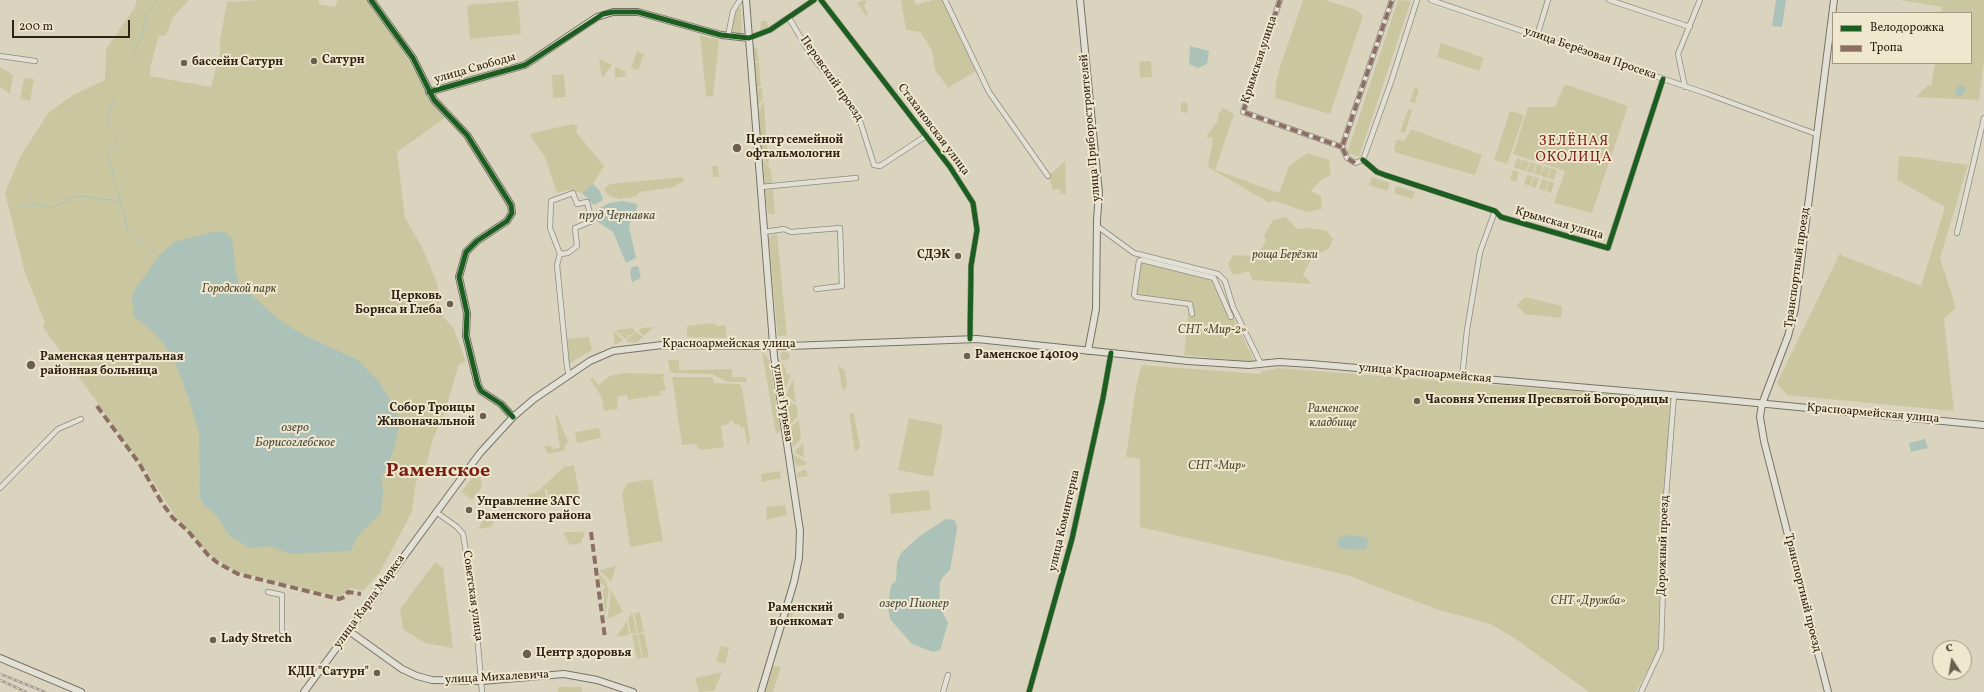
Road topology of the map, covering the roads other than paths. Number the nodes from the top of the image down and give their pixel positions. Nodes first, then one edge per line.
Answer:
1 (371, 0) edge
2 (740, 0) edge
3 (746, 0) edge
4 (814, 0) edge
5 (821, 0) edge
6 (945, 0) edge
7 (1080, 0) edge
8 (1280, 0) edge
9 (1392, 0) edge
10 (1417, 0) edge
11 (1431, 0) edge
12 (1548, 0) edge
13 (1609, 0) edge
14 (1700, 0) edge
15 (1834, 0) edge
16 (1832, 12) edge
17 (1832, 15) edge
18 (789, 18) junction
19 (1690, 27) junction
20 (728, 36) junction
21 (1536, 36) junction
22 (749, 38) junction
23 (0, 56) edge
24 (35, 61) dead end
25 (1663, 79) junction
26 (1685, 87) junction
27 (429, 92) junction
28 (1984, 118) edge
29 (1816, 134) junction
30 (926, 136) junction
31 (1342, 147) junction
32 (1363, 160) junction
33 (1048, 176) dead end
34 (856, 178) dead end
35 (761, 187) junction
36 (1494, 211) junction
37 (1097, 226) junction
38 (764, 232) junction
39 (1957, 233) dead end
40 (560, 254) junction
41 (816, 289) dead end
42 (1192, 314) dead end
43 (1231, 317) dead end
44 (970, 339) junction
45 (773, 346) junction
46 (1088, 351) junction
47 (1111, 353) junction
48 (1261, 364) junction
49 (569, 374) junction
50 (1462, 378) junction
51 (1674, 395) junction
52 (1762, 404) junction
53 (513, 417) junction
54 (81, 419) dead end
55 (1984, 425) edge
56 (0, 488) edge
57 (436, 512) junction
58 (268, 592) dead end
59 (282, 631) dead end
60 (349, 631) junction
61 (0, 658) edge
62 (948, 675) dead end
63 (482, 680) junction
64 (81, 692) edge
65 (304, 692) edge
66 (482, 692) edge
67 (634, 692) edge
68 (761, 692) edge
69 (943, 692) edge
70 (1029, 692) edge
71 (1641, 692) edge
72 (1828, 692) edge

1 - 27 main road
2 - 20 street
3 - 22 main road, улица Гурьева
4 - 18 street
5 - 30 street, Стахановская улица
6 - 33 street
7 - 37 main road, улица Приборостроителей
8 - 31 street, Крымская улица
9 - 31 street
10 - 32 street
11 - 21 street, улица Берёзовая Просека
12 - 21 street
13 - 19 street
14 - 19 street
15 - 16 main road, Транспортный проезд
17 - 29 main road, Транспортный проезд
18 - 22 street
18 - 30 street, Перовский проезд
19 - 26 street
20 - 22 main road, улица Свободы
20 - 27 main road, улица Свободы
21 - 25 street, улица Берёзовая Просека
22 - 35 main road, улица Гурьева
23 - 24 street
25 - 26 street, улица Берёзовая Просека
25 - 36 street, Крымская улица
26 - 29 street, улица Берёзовая Просека
27 - 53 main road
28 - 39 street
29 - 52 main road, Транспортный проезд
30 - 44 street, Стахановская улица
31 - 32 street
32 - 36 street, Крымская улица
34 - 35 street
35 - 38 main road, улица Гурьева
36 - 50 street
37 - 46 main road, улица Приборостроителей
37 - 48 street
38 - 41 street
38 - 45 main road, улица Гурьева
40 - 40 street
40 - 49 street
42 - 43 street
44 - 45 main road, Красноармейская улица
44 - 46 main road, Красноармейская улица
45 - 49 main road, Красноармейская улица
45 - 68 main road, улица Гурьева
46 - 47 main road, улица Красноармейская
47 - 48 main road, улица Красноармейская
47 - 70 street, улица Коминтерна
48 - 50 main road, улица Красноармейская
49 - 53 main road, Красноармейская улица
50 - 51 main road, улица Красноармейская
51 - 52 main road, улица Красноармейская
51 - 71 street, Дорожный проезд
52 - 55 main road, Красноармейская улица
52 - 72 main road, Транспортный проезд
53 - 57 main road, Красноармейская улица
54 - 56 street
57 - 60 main road, улица Карла Маркса
57 - 63 street, Советская улица
58 - 59 street
60 - 63 main road, улица Михалевича
60 - 65 main road, улица Карла Маркса
61 - 64 main road
62 - 69 street
63 - 66 street, Советская улица
63 - 67 main road, улица Михалевича

